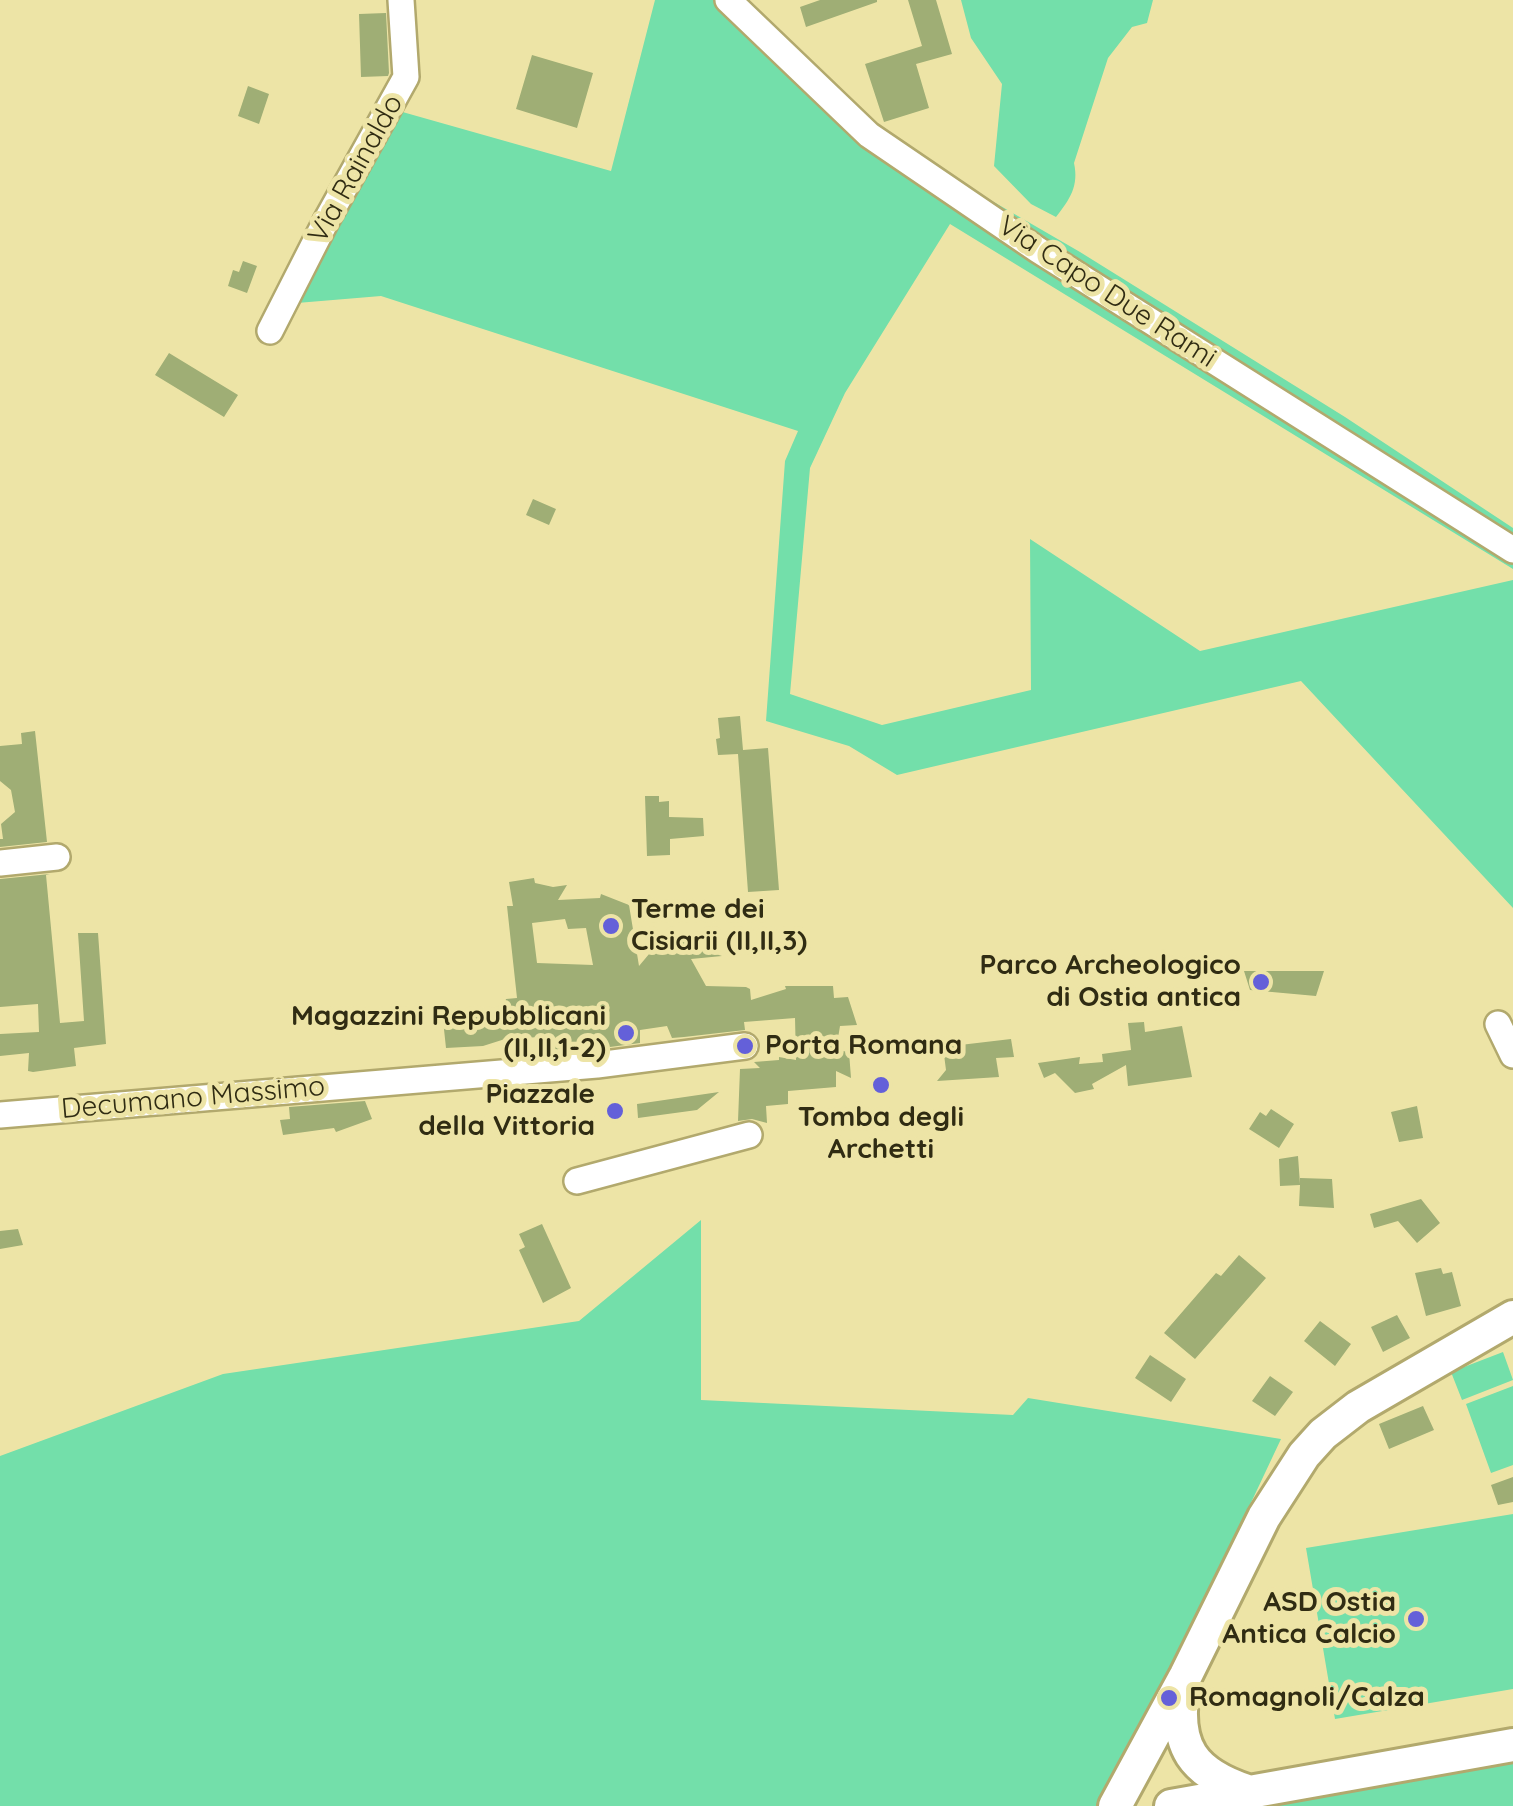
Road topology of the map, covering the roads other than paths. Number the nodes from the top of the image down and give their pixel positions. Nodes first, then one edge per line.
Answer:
1 (401, 0) edge
2 (728, 0) edge
3 (270, 331) dead end
4 (1513, 550) edge
5 (57, 857) dead end
6 (0, 863) edge
7 (1498, 1024) dead end
8 (745, 1046) dead end
9 (1513, 1055) edge
10 (0, 1115) edge
11 (749, 1135) dead end
12 (577, 1181) dead end
13 (1513, 1317) edge
14 (1186, 1675) junction
15 (1513, 1746) edge
16 (1247, 1791) junction
17 (1116, 1806) edge
18 (1171, 1806) edge
19 (1217, 1806) edge

1 - 3 street, Via Rainaldo
2 - 4 street, Via Capo Due Rami
5 - 6 street
7 - 9 street
8 - 10 street, Decumano Massimo
11 - 12 street
13 - 14 main road
14 - 16 main road
14 - 17 main road
15 - 16 main road
16 - 18 main road
16 - 19 street

